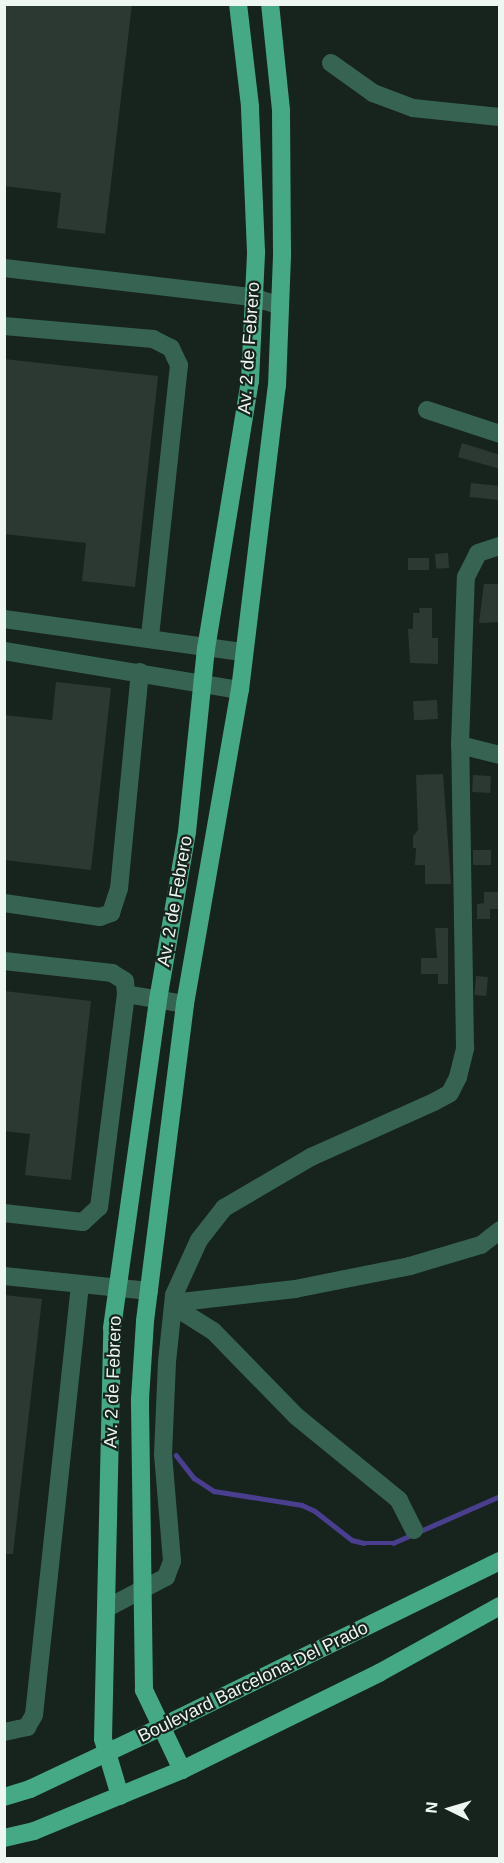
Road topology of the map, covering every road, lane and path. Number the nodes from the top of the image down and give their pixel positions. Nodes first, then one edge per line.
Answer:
1 (238, 4) edge
2 (270, 4) edge
3 (331, 63) dead end
4 (500, 117) edge
5 (4, 268) edge
6 (252, 297) junction
7 (278, 305) junction
8 (4, 326) edge
9 (427, 410) dead end
10 (500, 434) edge
11 (500, 546) edge
12 (4, 619) edge
13 (150, 638) junction
14 (206, 649) junction
15 (4, 651) edge
16 (242, 652) junction
17 (140, 672) junction
18 (204, 684) junction
19 (240, 690) junction
20 (460, 745) junction
21 (500, 755) edge
22 (4, 903) edge
23 (4, 961) edge
24 (126, 994) junction
25 (158, 1000) junction
26 (185, 1004) junction
27 (4, 1213) edge
28 (500, 1230) edge
29 (4, 1276) edge
30 (80, 1284) junction
31 (117, 1289) junction
32 (149, 1291) junction
33 (414, 1530) dead end
34 (500, 1561) edge
35 (142, 1593) junction
36 (500, 1606) edge
37 (107, 1608) junction
38 (161, 1727) junction
39 (4, 1732) edge
40 (105, 1753) junction
41 (183, 1770) junction
42 (120, 1796) junction
43 (4, 1797) edge
44 (4, 1838) edge

1 - 6 main road, Av. 2 de Febrero
2 - 7 main road, Av. 2 de Febrero
3 - 4 street
5 - 6 street
6 - 7 street
6 - 14 main road, Av. 2 de Febrero
7 - 16 main road, Av. 2 de Febrero
8 - 13 street
9 - 10 street
11 - 20 street
12 - 13 street
13 - 14 street
14 - 16 street
14 - 18 main road, Av. 2 de Febrero
15 - 17 street
16 - 19 main road, Av. 2 de Febrero
17 - 18 street
17 - 22 street
18 - 19 street
18 - 25 main road, Av. 2 de Febrero
19 - 26 main road, Av. 2 de Febrero
20 - 21 street
20 - 35 street
23 - 24 street
24 - 25 street
24 - 27 street
25 - 26 street
25 - 31 main road, Av. 2 de Febrero
26 - 32 main road, Av. 2 de Febrero
28 - 33 street
29 - 30 street
30 - 31 street
30 - 39 street
31 - 32 street
31 - 37 main road, Av. 2 de Febrero
32 - 35 main road, Av. 2 de Febrero
34 - 38 main road, Boulevard Barcelona-Del Prado
35 - 37 street
35 - 38 main road, Av. 2 de Febrero
36 - 41 main road
37 - 40 main road, Av. 2 de Febrero
38 - 40 main road, Boulevard Barcelona-Del Prado
38 - 41 main road, Av. 2 de Febrero
40 - 42 main road, Av. 2 de Febrero
40 - 43 main road, Boulevard Barcelona-Del Prado
41 - 42 main road
42 - 44 main road

